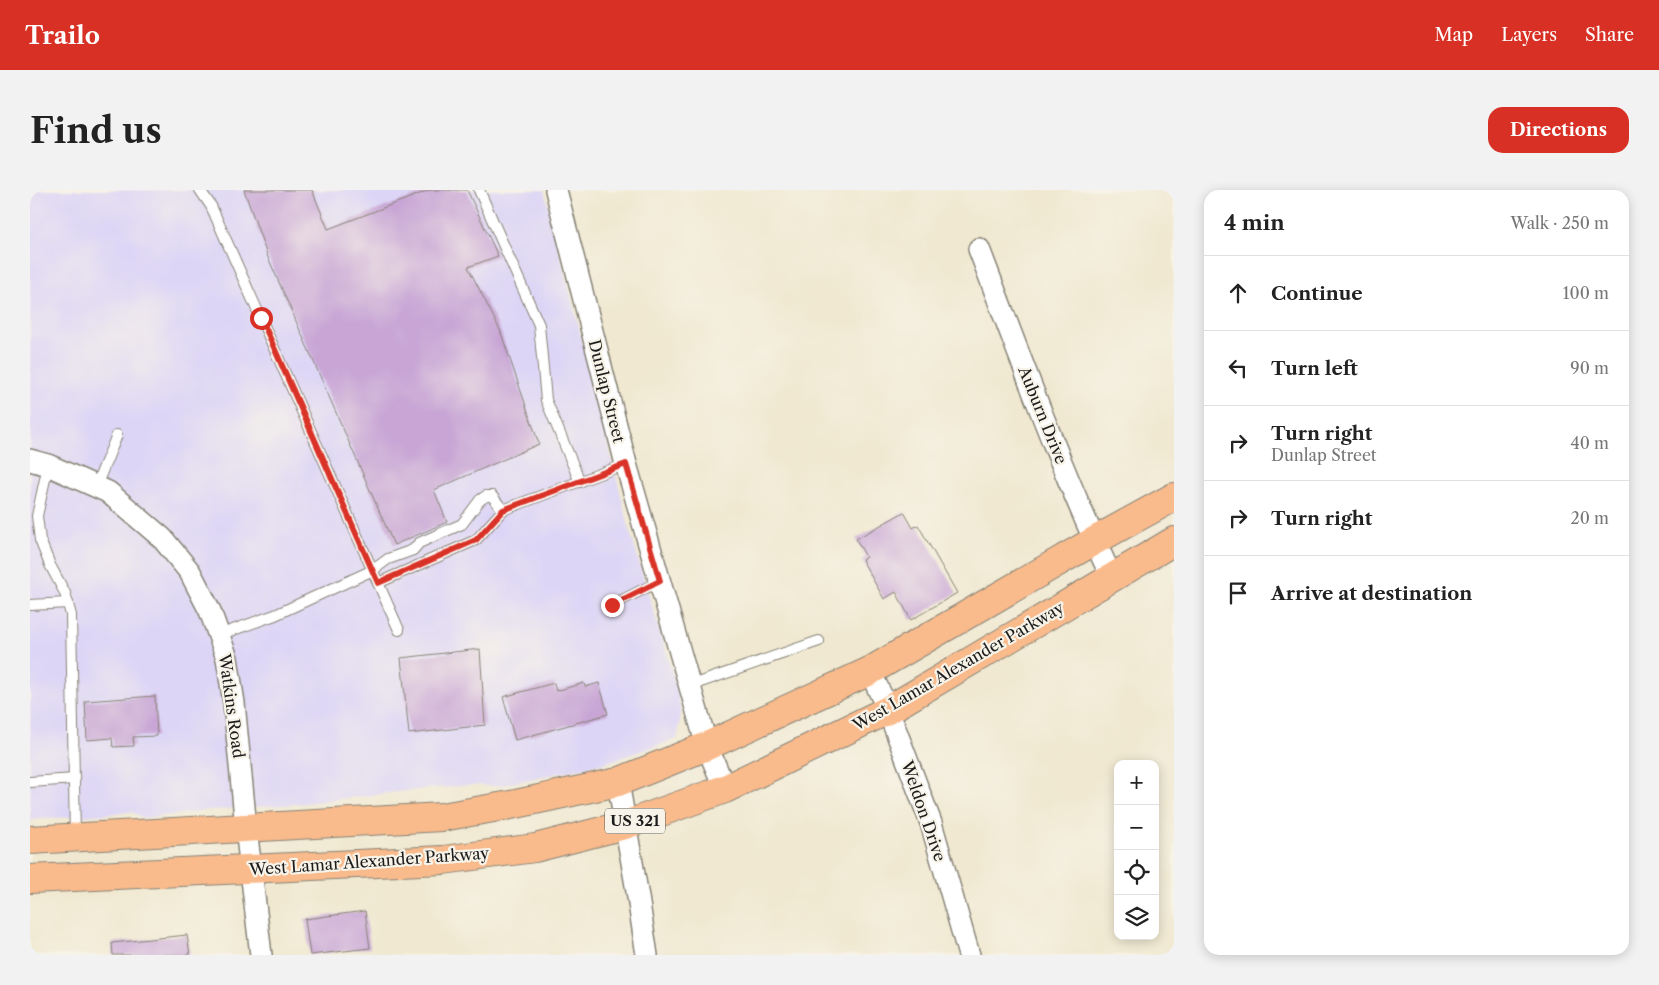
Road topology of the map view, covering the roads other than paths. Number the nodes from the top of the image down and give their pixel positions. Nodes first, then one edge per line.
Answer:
1 (200, 190) edge
2 (479, 190) edge
3 (559, 191) edge
4 (979, 249) dead end
5 (117, 435) dead end
6 (39, 463) edge
7 (626, 464) junction
8 (580, 482) junction
9 (96, 486) junction
10 (1174, 496) edge
11 (503, 510) junction
12 (1094, 541) junction
13 (1174, 541) edge
14 (373, 570) junction
15 (1112, 578) junction
16 (660, 581) junction
17 (378, 583) junction
18 (68, 603) junction
19 (30, 605) edge
20 (612, 605) dead end
21 (399, 630) dead end
22 (219, 635) junction
23 (820, 641) dead end
24 (870, 671) junction
25 (690, 686) junction
26 (888, 710) junction
27 (707, 746) junction
28 (75, 779) junction
29 (30, 782) edge
30 (618, 782) junction
31 (725, 789) junction
32 (625, 825) junction
33 (246, 828) junction
34 (75, 838) junction
35 (30, 840) edge
36 (252, 868) junction
37 (30, 879) edge
38 (261, 955) edge
39 (647, 955) edge
40 (969, 955) edge

1 - 14 lane
2 - 8 lane
3 - 7 street, Dunlap Street
4 - 12 street, Auburn Drive
5 - 9 lane
6 - 9 street, Watkins Road
6 - 18 lane
7 - 8 lane
7 - 16 street, Dunlap Street
8 - 11 lane
9 - 22 street, Watkins Road
10 - 12 highway, US 321
11 - 14 lane
11 - 17 lane
12 - 15 street, Auburn Drive
12 - 24 highway, US 321
13 - 15 highway, West Lamar Alexander Parkway / US 321
14 - 17 lane
14 - 22 lane
15 - 26 highway, West Lamar Alexander Parkway / US 321
16 - 20 lane
16 - 25 street, Dunlap Street
17 - 21 lane
18 - 19 lane
18 - 28 lane
22 - 33 street, Watkins Road
23 - 25 lane
24 - 26 street, Weldon Drive
24 - 27 highway, US 321
25 - 27 street, Dunlap Street
26 - 31 highway, West Lamar Alexander Parkway / US 321
26 - 40 street, Weldon Drive
27 - 30 highway, US 321
27 - 31 street, Dunlap Street
28 - 29 lane
28 - 34 lane
30 - 32 street
30 - 33 highway, US 321
31 - 32 highway, West Lamar Alexander Parkway / US 321
32 - 36 highway, West Lamar Alexander Parkway / US 321
32 - 39 street
33 - 34 highway, US 321
33 - 36 street, Watkins Road
34 - 35 highway, US 321
36 - 37 highway, West Lamar Alexander Parkway / US 321
36 - 38 street, Watkins Road

